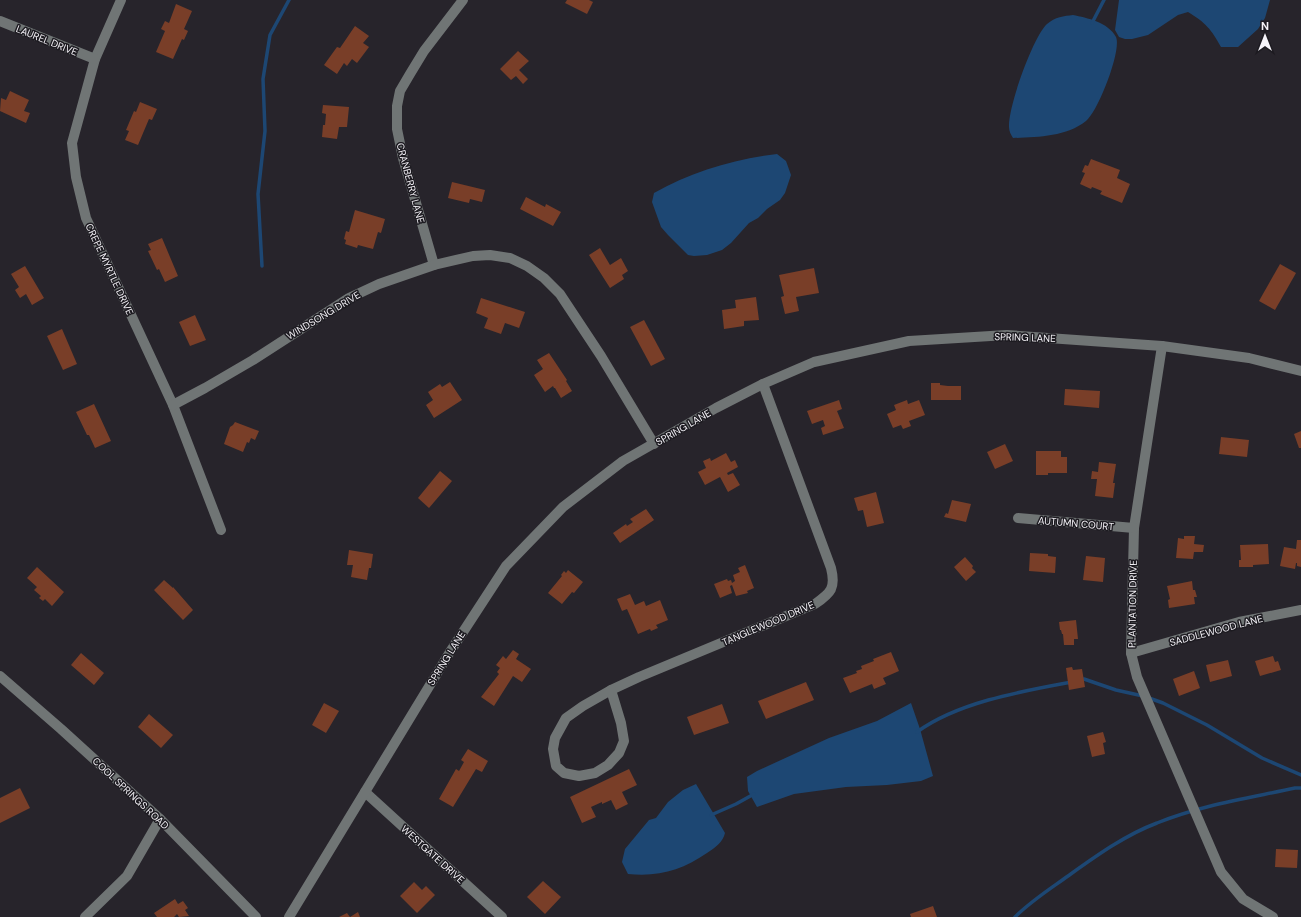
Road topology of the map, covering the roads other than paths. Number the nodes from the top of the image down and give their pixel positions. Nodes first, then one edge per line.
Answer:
1 (121, 0) edge
2 (463, 0) edge
3 (0, 21) edge
4 (95, 60) junction
5 (434, 265) junction
6 (1162, 346) junction
7 (1301, 372) edge
8 (763, 384) junction
9 (173, 405) junction
10 (654, 444) junction
11 (1018, 518) dead end
12 (1134, 528) junction
13 (220, 530) dead end
14 (1301, 610) edge
15 (1131, 653) junction
16 (0, 676) edge
17 (611, 690) junction
18 (365, 792) junction
19 (160, 819) junction
20 (85, 917) edge
21 (256, 917) edge
22 (289, 917) edge
23 (502, 917) edge
24 (1273, 917) edge

1 - 4 street, CREPE MYRTLE DRIVE
2 - 5 street, CRANBERRY LANE
3 - 4 street, LAUREL DRIVE
4 - 9 street, CREPE MYRTLE DRIVE
5 - 9 street, WINDSONG DRIVE
5 - 10 street, WINDSONG DRIVE
6 - 7 street, SPRING LANE
6 - 8 street, SPRING LANE
6 - 12 street, PLANTATION DRIVE
8 - 10 street, SPRING LANE
8 - 17 street, TANGLEWOOD DRIVE
9 - 13 street, CREPE MYRTLE DRIVE
10 - 18 street, SPRING LANE
11 - 12 street, AUTUMN COURT
12 - 15 street, PLANTATION DRIVE
14 - 15 street, SADDLEWOOD LANE
15 - 24 street, PLANTATION DRIVE
16 - 19 street, COOL SPRINGS ROAD
17 - 17 street, TANGLEWOOD DRIVE
18 - 22 street, SPRING LANE
18 - 23 street, WESTGATE DRIVE
19 - 20 street
19 - 21 street, COOL SPRINGS ROAD

